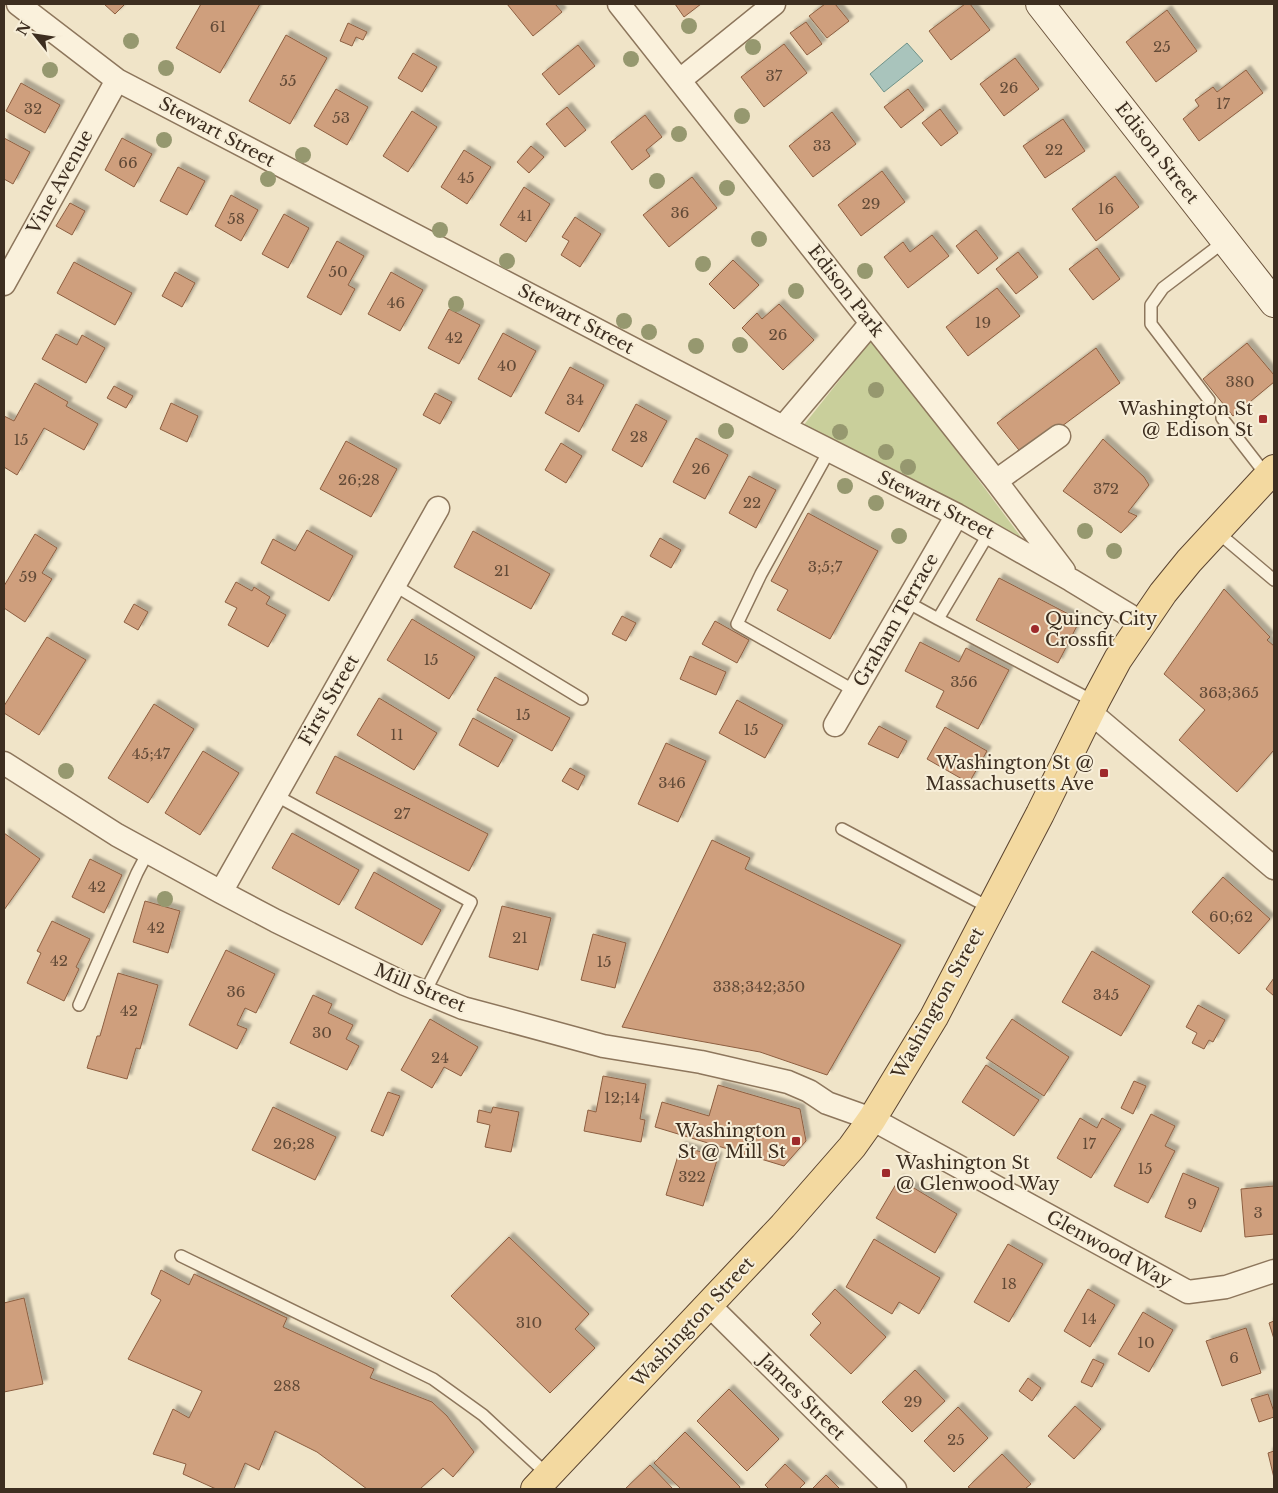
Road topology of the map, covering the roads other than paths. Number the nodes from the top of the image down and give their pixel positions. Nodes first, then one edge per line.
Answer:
1 (18, 4) edge
2 (619, 4) edge
3 (774, 4) edge
4 (1040, 4) edge
5 (117, 80) junction
6 (680, 80) junction
7 (1225, 240) junction
8 (4, 284) edge
9 (1274, 303) edge
10 (871, 323) junction
11 (1209, 400) dead end
12 (1222, 418) dead end
13 (783, 427) junction
14 (1059, 436) dead end
15 (829, 451) junction
16 (1271, 472) edge
17 (996, 481) junction
18 (438, 508) dead end
19 (957, 515) junction
20 (1216, 530) junction
21 (989, 533) junction
22 (1071, 580) junction
23 (1274, 580) edge
24 (394, 586) junction
25 (907, 602) junction
26 (938, 619) junction
27 (1142, 623) junction
28 (855, 691) junction
29 (582, 699) dead end
30 (1092, 707) junction
31 (836, 725) dead end
32 (4, 764) edge
33 (275, 795) junction
34 (842, 829) dead end
35 (148, 852) junction
36 (1274, 868) edge
37 (220, 892) junction
38 (990, 908) junction
39 (425, 992) junction
40 (79, 1005) dead end
41 (872, 1119) junction
42 (181, 1256) dead end
43 (1274, 1270) edge
44 (709, 1306) junction
45 (541, 1482) edge
46 (895, 1489) edge

1 - 5 street, Stewart Street
2 - 6 street, Edison Park
3 - 6 street
4 - 7 street, Edison Street
5 - 8 street, Vine Avenue
5 - 13 street, Stewart Street
6 - 10 street, Edison Park
7 - 9 street, Edison Street
7 - 11 lane
10 - 13 street
10 - 17 street, Edison Park
12 - 16 lane
13 - 15 street, Stewart Street
14 - 17 street
15 - 19 street, Stewart Street
15 - 28 lane
16 - 20 main road, Washington Street
17 - 22 street, Edison Park
18 - 24 street, First Street
19 - 21 street, Stewart Street
19 - 25 street, Graham Terrace
20 - 23 lane
20 - 27 main road, Washington Street
21 - 22 street, Stewart Street
21 - 26 lane
22 - 27 street, Stewart Street
24 - 29 lane
24 - 33 street, First Street
25 - 26 lane
25 - 28 street, Graham Terrace
26 - 30 lane
27 - 30 main road, Washington Street
28 - 31 street, Graham Terrace
30 - 36 street
30 - 38 main road, Washington Street
32 - 35 street, Mill Street
33 - 37 street, First Street
33 - 39 lane
34 - 38 lane
35 - 37 street, Mill Street
35 - 40 lane
37 - 39 street, Mill Street
38 - 41 main road, Washington Street
39 - 41 street, Mill Street
41 - 43 street, Glenwood Way
41 - 44 main road, Washington Street
42 - 45 lane
44 - 45 main road, Washington Street
44 - 46 street, James Street

